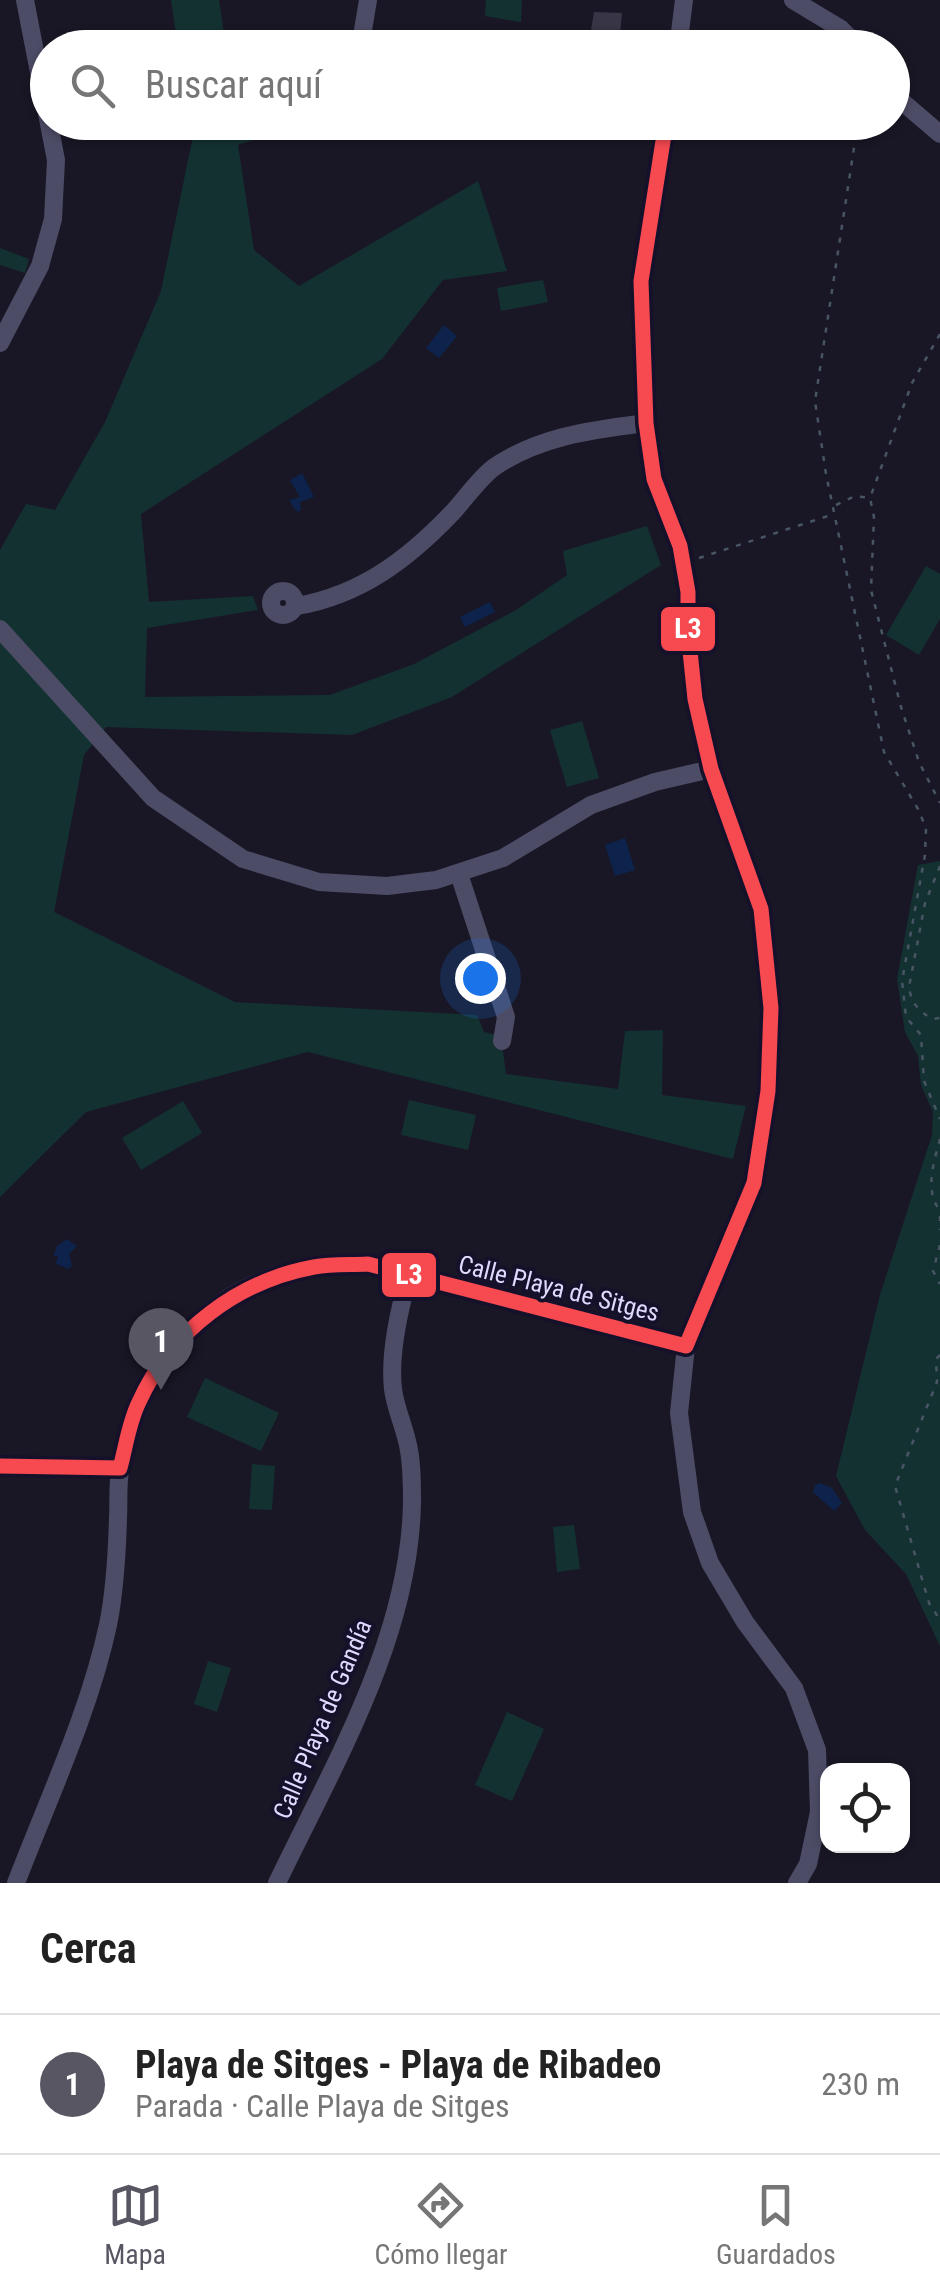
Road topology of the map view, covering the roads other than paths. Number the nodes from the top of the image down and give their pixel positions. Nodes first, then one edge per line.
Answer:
1 (25, 0) edge
2 (368, 0) edge
3 (684, 0) edge
4 (793, 0) edge
5 (31, 30) edge
6 (363, 30) edge
7 (680, 30) edge
8 (842, 30) edge
9 (910, 108) edge
10 (940, 134) edge
11 (52, 140) edge
12 (663, 140) edge
13 (0, 343) edge
14 (646, 423) junction
15 (298, 606) dead end
16 (0, 629) edge
17 (711, 770) junction
18 (459, 874) junction
19 (502, 1041) dead end
20 (409, 1276) junction
21 (686, 1346) junction
22 (0, 1466) edge
23 (120, 1468) junction
24 (16, 1883) edge
25 (277, 1883) edge
26 (797, 1883) edge

1 - 5 street
2 - 6 street
3 - 7 street
4 - 8 street
9 - 10 street
11 - 13 street
12 - 14 street
14 - 15 street
14 - 17 street
16 - 18 street
17 - 18 street
17 - 21 street
18 - 19 street
20 - 21 street, Calle Playa de Sitges
20 - 23 street, Calle Playa de Sitges
20 - 25 street, Calle Playa de Gandía
21 - 26 street
22 - 23 street
23 - 24 street, Calle Playa de Sitges

